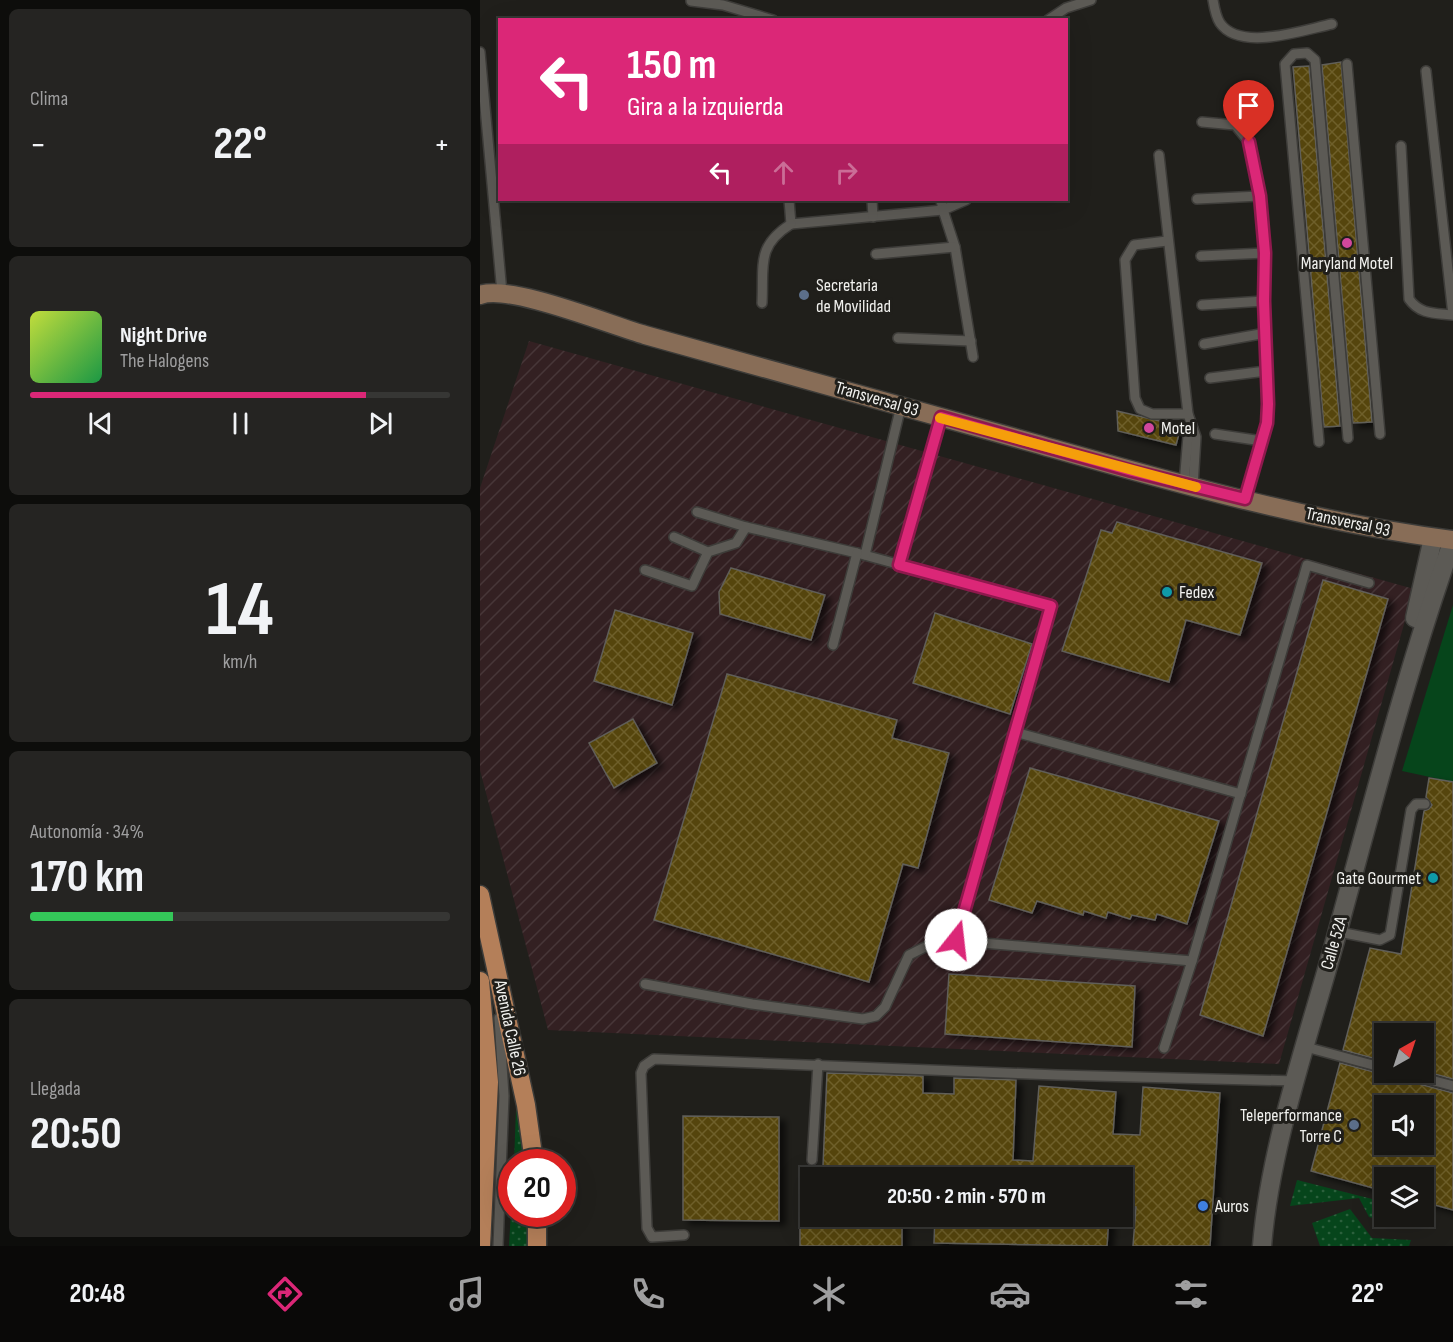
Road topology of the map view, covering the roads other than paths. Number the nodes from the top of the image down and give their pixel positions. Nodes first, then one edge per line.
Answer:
1 (691, 0) edge
2 (1091, 0) edge
3 (1212, 0) edge
4 (722, 3) edge
5 (767, 18) edge
6 (1051, 18) edge
7 (1332, 24) dead end
8 (480, 52) edge
9 (1347, 64) dead end
10 (1426, 71) dead end
11 (1202, 122) dead end
12 (484, 135) edge
13 (1401, 146) dead end
14 (1159, 155) dead end
15 (1260, 196) junction
16 (1197, 199) dead end
17 (789, 201) edge
18 (872, 201) edge
19 (942, 201) edge
20 (964, 201) edge
21 (943, 210) junction
22 (873, 217) junction
23 (791, 224) junction
24 (1167, 241) junction
25 (956, 247) junction
26 (1265, 253) junction
27 (876, 254) dead end
28 (1201, 256) dead end
29 (502, 293) junction
30 (480, 295) edge
31 (1264, 301) junction
32 (762, 303) dead end
33 (1202, 305) dead end
34 (1453, 315) edge
35 (1266, 333) junction
36 (898, 338) dead end
37 (971, 340) junction
38 (1204, 344) dead end
39 (973, 357) dead end
40 (1266, 371) junction
41 (1210, 378) dead end
42 (902, 406) junction
43 (1188, 414) junction
44 (941, 417) junction
45 (1215, 434) dead end
46 (1380, 434) dead end
47 (1348, 438) dead end
48 (1262, 441) junction
49 (1319, 442) dead end
50 (1188, 485) junction
51 (1245, 499) junction
52 (697, 512) dead end
53 (746, 528) junction
54 (674, 537) dead end
55 (1434, 538) junction
56 (1453, 540) edge
57 (708, 552) junction
58 (861, 554) junction
59 (899, 565) junction
60 (645, 570) dead end
61 (1369, 583) dead end
62 (833, 645) dead end
63 (1015, 732) junction
64 (1241, 794) junction
65 (1425, 804) dead end
66 (480, 895) edge
67 (1334, 930) junction
68 (490, 937) junction
69 (956, 940) junction
70 (1192, 961) junction
71 (480, 981) edge
72 (645, 984) dead end
73 (1301, 1046) junction
74 (1164, 1048) dead end
75 (818, 1064) junction
76 (1374, 1065) edge
77 (1292, 1081) junction
78 (1434, 1081) edge
79 (1453, 1086) edge
80 (532, 1149) edge
81 (812, 1160) dead end
82 (537, 1227) edge
83 (684, 1235) dead end
84 (481, 1246) edge
85 (498, 1246) edge
86 (537, 1246) edge
87 (1252, 1246) edge
88 (1262, 1246) edge

1 - 4 lane
2 - 6 lane
3 - 7 lane
4 - 5 lane
8 - 12 lane
9 - 46 lane
10 - 34 lane
11 - 15 lane
12 - 29 lane
13 - 34 lane
14 - 24 lane
15 - 16 lane
15 - 26 lane
17 - 23 lane
18 - 22 lane
19 - 21 lane
20 - 21 lane
21 - 22 lane
21 - 25 lane
22 - 23 lane
23 - 32 lane
24 - 43 lane
24 - 43 lane
25 - 27 lane
25 - 37 lane
26 - 28 lane
26 - 31 lane
29 - 30 main road, Transversal 93
29 - 42 main road, Transversal 93
31 - 33 lane
31 - 35 lane
35 - 38 lane
35 - 40 lane
36 - 37 lane
37 - 39 lane
40 - 41 lane
40 - 48 lane
42 - 44 main road, Transversal 93
42 - 58 lane
43 - 50 lane
44 - 50 main road, Transversal 93
44 - 59 lane
45 - 48 lane
47 - 49 lane
48 - 51 lane
50 - 51 main road, Transversal 93
51 - 55 main road, Transversal 93
52 - 53 lane
53 - 57 lane
53 - 58 lane
54 - 57 lane
55 - 56 main road, Transversal 93
55 - 67 street, Calle 52A
56 - 67 street, Calle 52A
57 - 60 lane
58 - 59 lane
58 - 62 lane
59 - 63 lane
61 - 64 lane
63 - 64 lane
63 - 69 lane
64 - 70 lane
65 - 67 lane
66 - 68 main road, Avenida Calle 26
67 - 73 street, Calle 52A
68 - 80 main road, Avenida Calle 26
68 - 85 lane
69 - 70 lane
69 - 72 lane
70 - 74 lane
71 - 84 main road, Avenida Calle 26
73 - 76 lane
73 - 77 street, Calle 52A
75 - 77 lane
75 - 81 lane
75 - 83 lane
77 - 87 street, Calle 52A
77 - 88 street, Calle 52A
78 - 79 lane
82 - 86 main road

